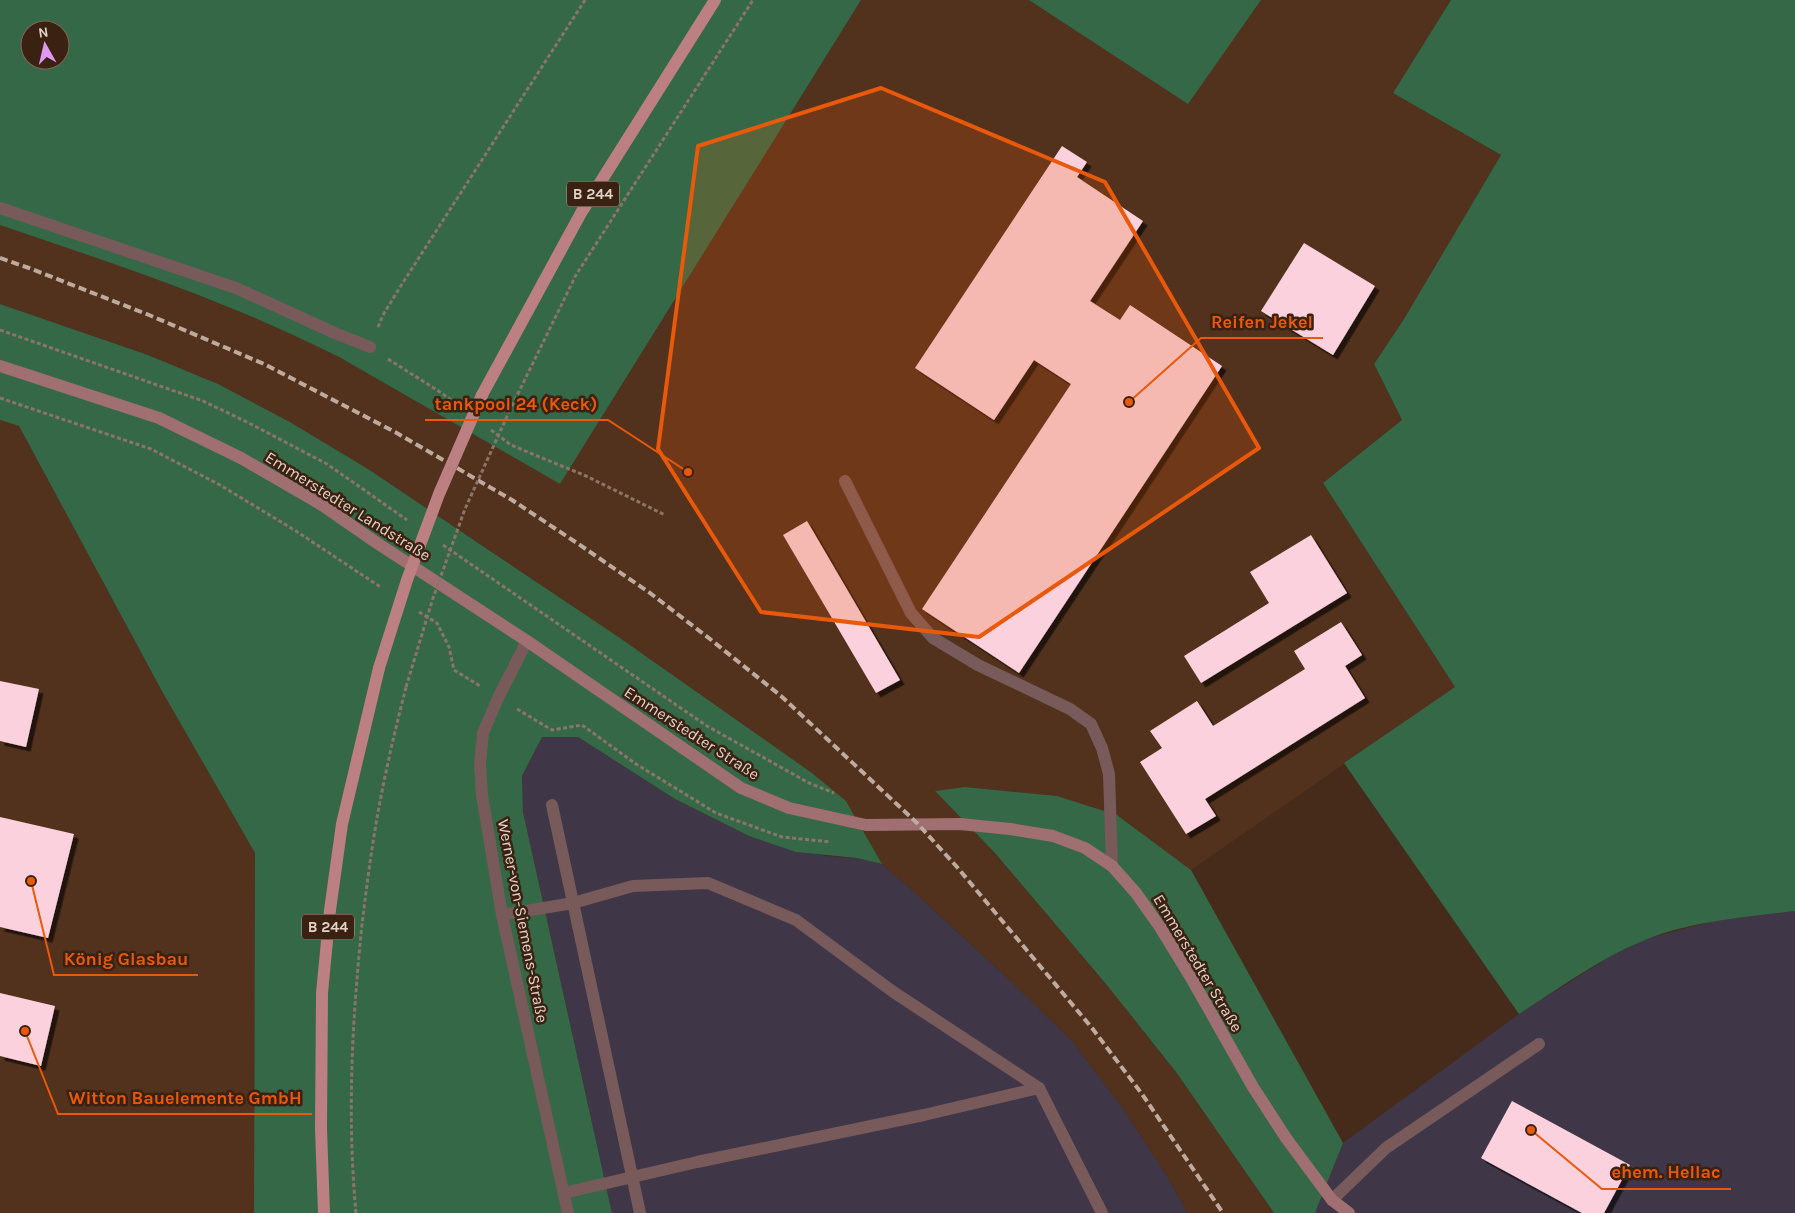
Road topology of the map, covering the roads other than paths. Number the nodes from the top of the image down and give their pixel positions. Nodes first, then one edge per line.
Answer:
1 (715, 0) edge
2 (0, 208) edge
3 (370, 347) road end
4 (0, 366) edge
5 (845, 480) dead end
6 (527, 641) junction
7 (552, 805) dead end
8 (1112, 866) junction
9 (573, 903) junction
10 (502, 915) junction
11 (1538, 1044) dead end
12 (1039, 1088) junction
13 (632, 1178) junction
14 (564, 1193) junction
15 (1332, 1200) junction
16 (324, 1213) edge
17 (568, 1213) edge
18 (640, 1213) edge
19 (1102, 1213) edge
20 (1348, 1213) edge

1 - 16 main road, B 244, bridge
2 - 3 street
4 - 6 main road, Emmerstedter Landstraße
5 - 8 street
6 - 8 main road, Emmerstedter Straße
6 - 10 street, Werner-von-Siemens-Straße
7 - 9 street
8 - 15 main road, Emmerstedter Straße
9 - 10 street
9 - 12 street
9 - 13 street
10 - 14 street, Werner-von-Siemens-Straße
11 - 15 street
12 - 13 street
12 - 19 street
13 - 14 street
13 - 18 street
14 - 17 street, Werner-von-Siemens-Straße
15 - 20 main road, Emmerstedter Straße

